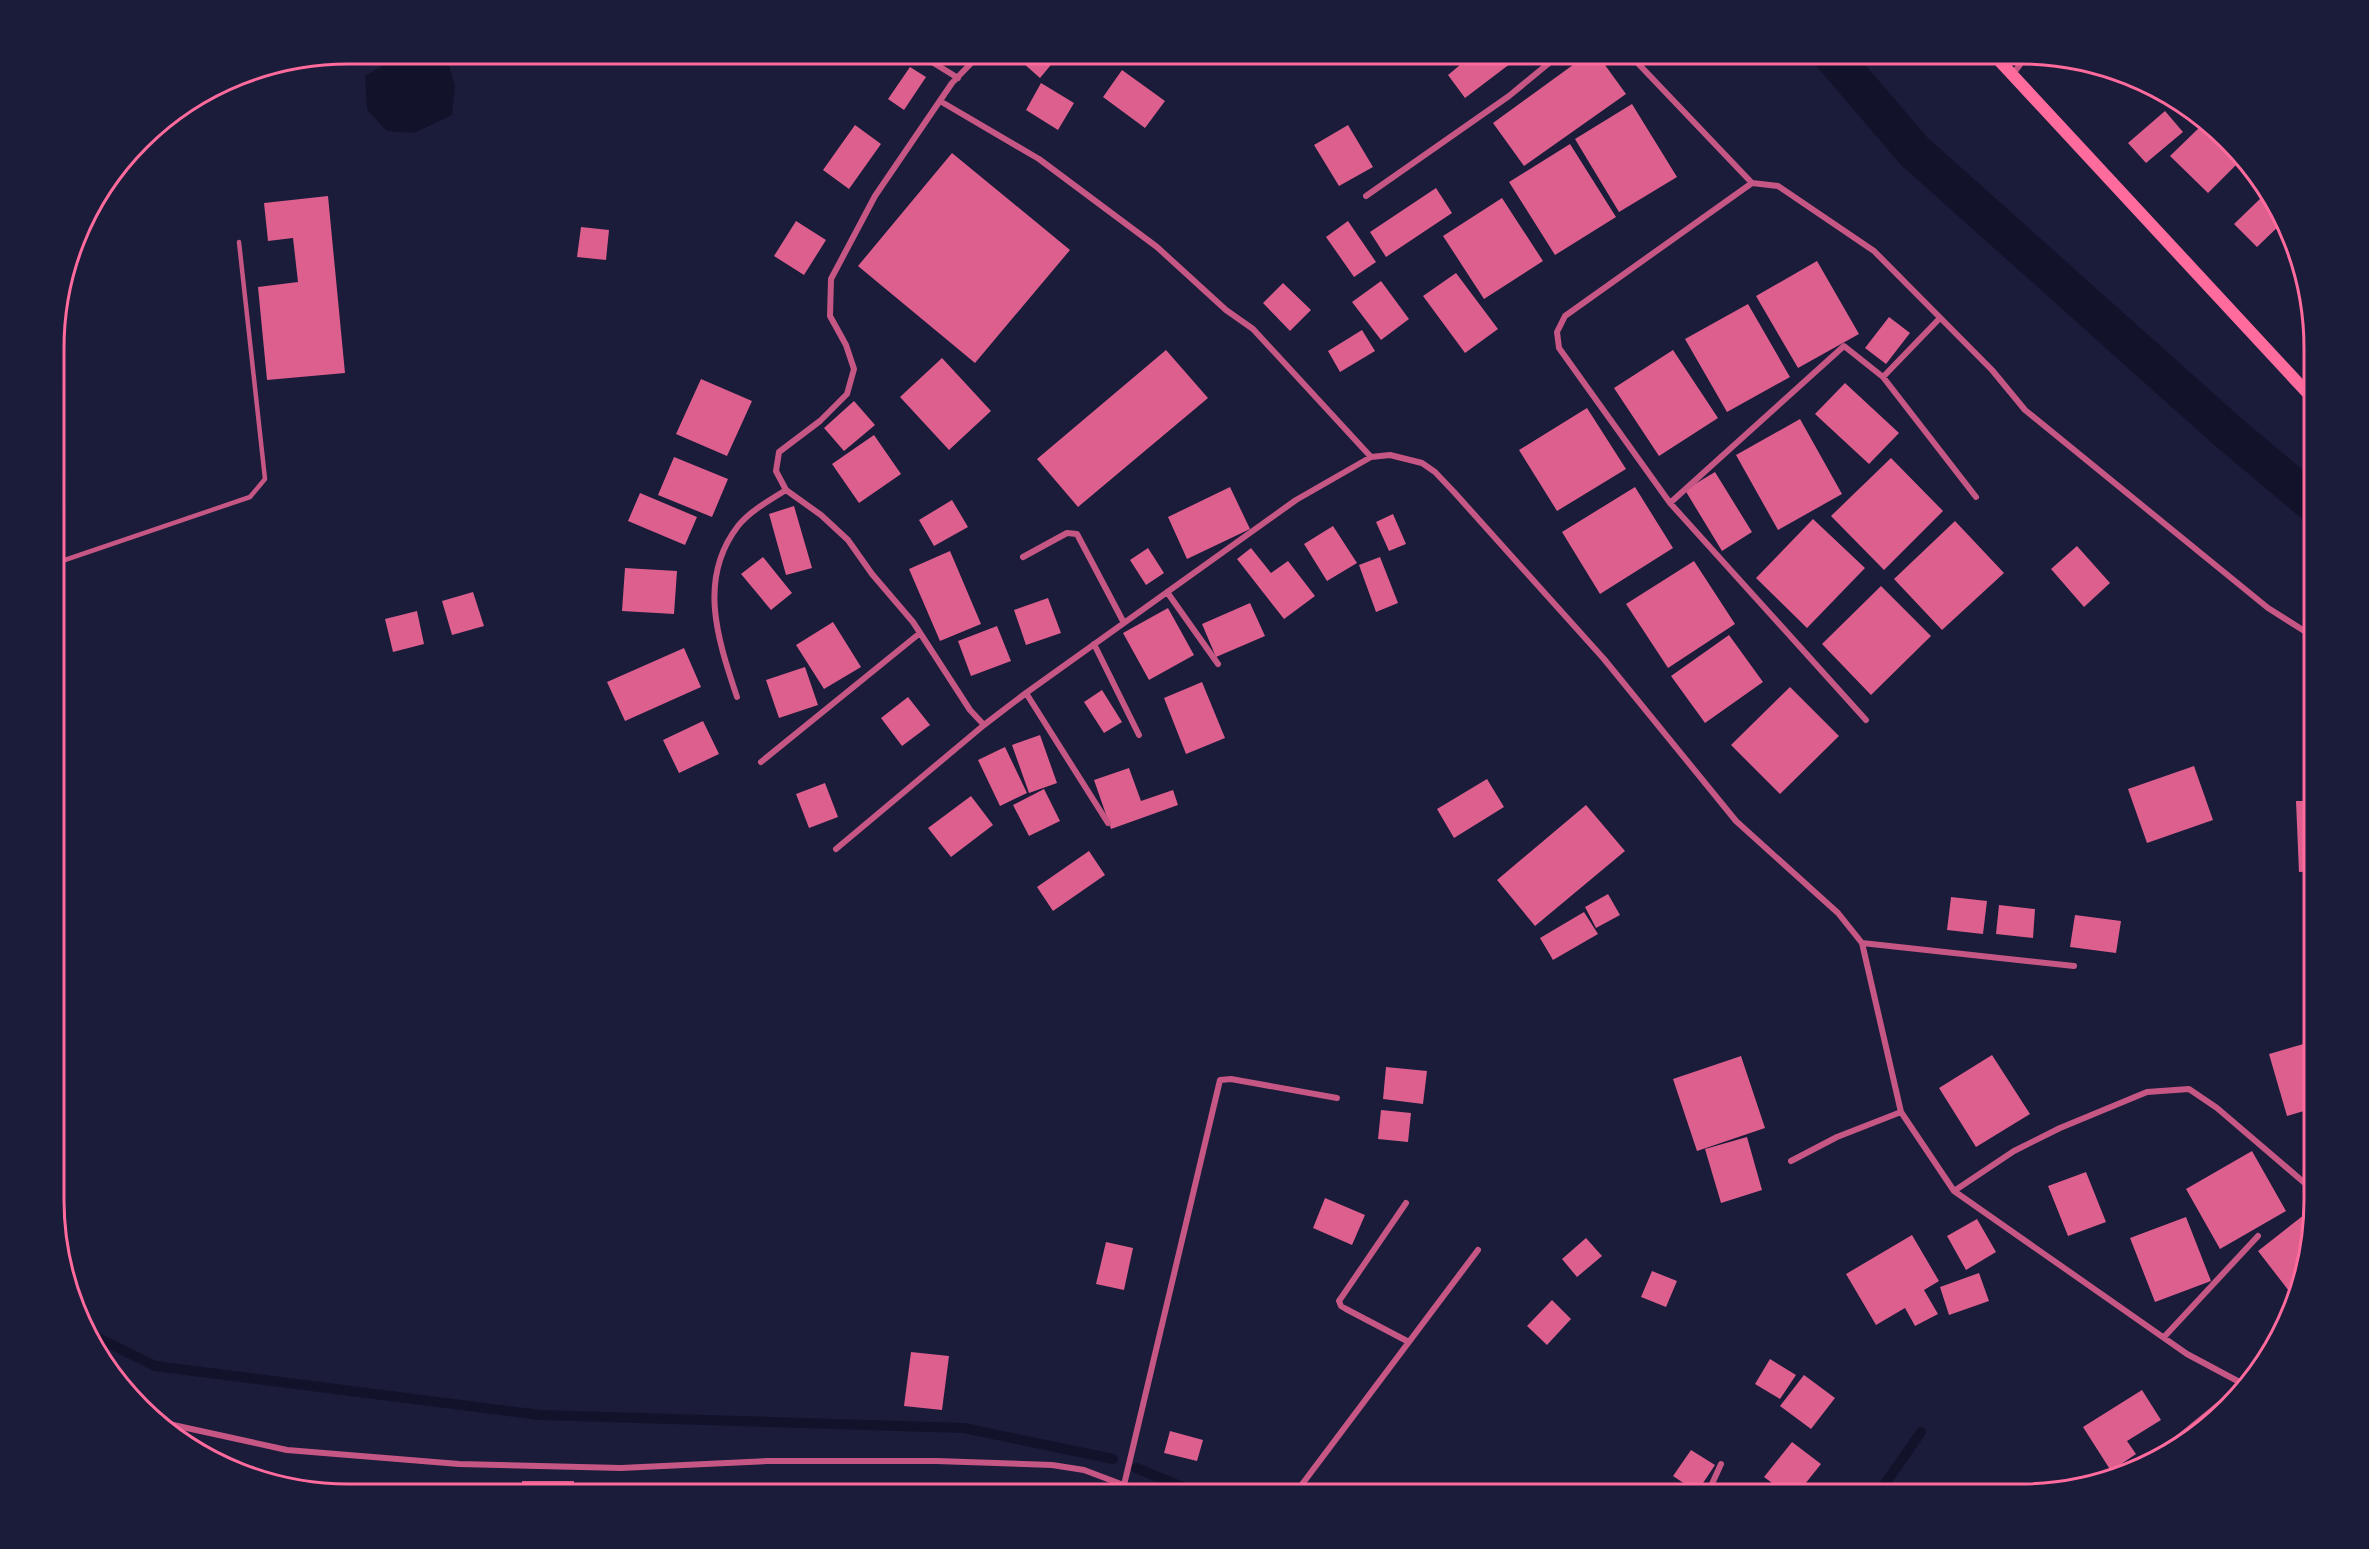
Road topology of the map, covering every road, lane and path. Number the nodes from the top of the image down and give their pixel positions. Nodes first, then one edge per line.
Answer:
1 (937, 64) edge
2 (971, 64) edge
3 (1548, 64) edge
4 (1639, 64) edge
5 (2003, 64) edge
6 (2020, 64) edge
7 (2013, 74) junction
8 (958, 78) junction
9 (940, 101) junction
10 (1752, 183) junction
11 (1366, 196) dead end
12 (239, 242) dead end
13 (1940, 318) junction
14 (1883, 377) junction
15 (2304, 389) edge
16 (1371, 457) junction
17 (786, 490) junction
18 (1976, 497) dead end
19 (1670, 503) junction
20 (1023, 557) dead end
21 (64, 561) edge
22 (1167, 592) junction
23 (1124, 623) junction
24 (2304, 631) edge
25 (921, 633) junction
26 (1094, 644) junction
27 (1218, 664) dead end
28 (1026, 693) junction
29 (737, 697) dead end
30 (1866, 720) dead end
31 (984, 726) junction
32 (1138, 735) dead end
33 (761, 762) dead end
34 (1108, 823) dead end
35 (836, 849) dead end
36 (1863, 943) junction
37 (2074, 966) dead end
38 (1337, 1098) dead end
39 (1900, 1112) junction
40 (1791, 1161) dead end
41 (2304, 1182) edge
42 (1954, 1191) junction
43 (1406, 1203) dead end
44 (2258, 1236) dead end
45 (1478, 1250) dead end
46 (2165, 1336) junction
47 (1407, 1341) junction
48 (2239, 1382) edge
49 (175, 1425) edge
50 (1721, 1464) dead end
51 (1121, 1484) edge
52 (1124, 1484) edge
53 (1302, 1484) edge
54 (1712, 1484) edge

1 - 8 street
2 - 8 street
3 - 11 street
4 - 10 street
5 - 7 main road
6 - 7 street
7 - 15 main road
8 - 9 street
9 - 16 street
9 - 17 street
10 - 13 street
10 - 19 street
12 - 21 lane
13 - 14 street
13 - 24 street
14 - 18 street
14 - 19 street
16 - 22 street
16 - 36 street
17 - 25 street
17 - 29 street
19 - 30 street
20 - 23 street
22 - 23 street
22 - 27 street
23 - 26 street
25 - 31 street
25 - 33 street
26 - 28 street
26 - 32 street
28 - 31 street
28 - 34 street
31 - 35 street
36 - 37 street
36 - 39 street
38 - 52 street
39 - 40 street
39 - 42 street
41 - 42 street
42 - 46 street
43 - 47 street
44 - 46 street
45 - 47 street
46 - 48 street
47 - 53 street
49 - 51 street
50 - 54 street

